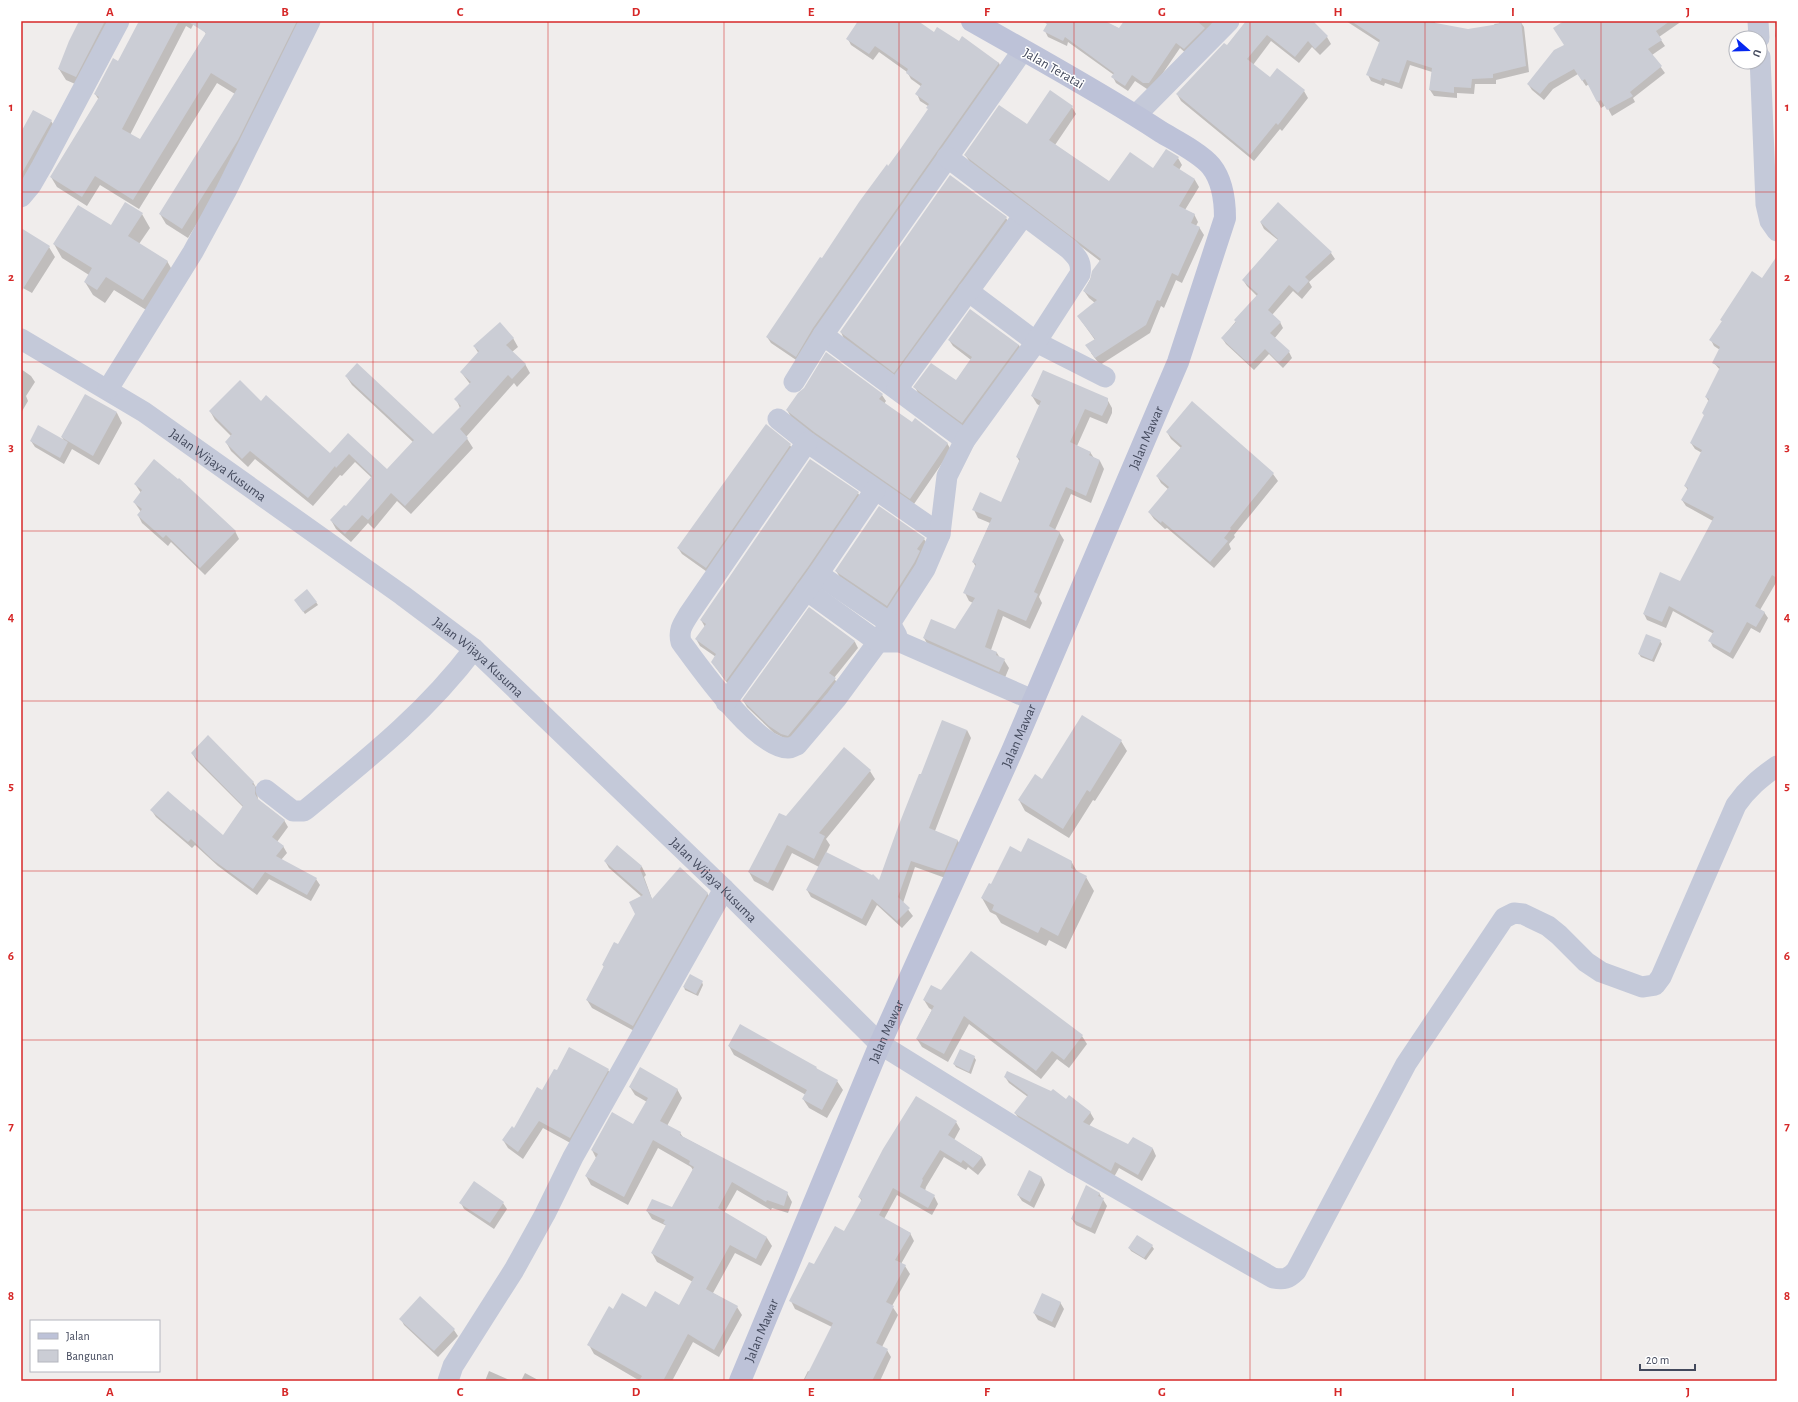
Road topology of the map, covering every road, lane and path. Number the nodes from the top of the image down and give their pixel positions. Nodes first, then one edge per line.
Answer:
1 (119, 21) edge
2 (310, 21) edge
3 (972, 21) edge
4 (1229, 21) edge
5 (1023, 50) junction
6 (1761, 70) edge
7 (1136, 115) junction
8 (947, 157) junction
9 (21, 197) edge
10 (1024, 215) junction
11 (1777, 231) edge
12 (968, 291) junction
13 (823, 335) junction
14 (21, 339) edge
15 (1036, 342) junction
16 (1105, 377) dead end
17 (794, 382) dead end
18 (108, 389) junction
19 (897, 390) junction
20 (778, 419) dead end
21 (965, 440) junction
22 (807, 442) junction
23 (875, 490) junction
24 (940, 534) junction
25 (818, 574) junction
26 (806, 590) junction
27 (890, 623) junction
28 (878, 642) junction
29 (900, 642) junction
30 (474, 649) junction
31 (1033, 700) junction
32 (726, 702) junction
33 (1777, 766) edge
34 (266, 790) dead end
35 (724, 889) junction
36 (880, 1044) junction
37 (448, 1381) edge
38 (740, 1381) edge

1 - 9 street
2 - 18 street
3 - 5 street, Jalan Teratai
4 - 7 street
5 - 7 street, Jalan Teratai
5 - 8 street
6 - 11 street
7 - 31 street, Jalan Mawar
8 - 10 street
8 - 13 street
10 - 12 street
10 - 15 street
12 - 15 street
12 - 19 street
13 - 17 street
13 - 19 street
14 - 18 street, Jalan Wijaya Kusuma
15 - 16 street
15 - 21 street
18 - 30 street, Jalan Wijaya Kusuma
19 - 21 street
20 - 22 street
21 - 24 street
22 - 23 street
22 - 32 street
23 - 24 street
23 - 25 street
24 - 27 street
25 - 26 street
25 - 27 street
26 - 28 street
26 - 32 street
27 - 28 street
27 - 29 street
28 - 29 street
28 - 32 street
29 - 31 street
30 - 34 street
30 - 35 street, Jalan Wijaya Kusuma
31 - 36 street, Jalan Mawar
33 - 36 street, Jalan Wijaya Kusuma
35 - 36 street, Jalan Wijaya Kusuma
35 - 37 street
36 - 38 street, Jalan Mawar

